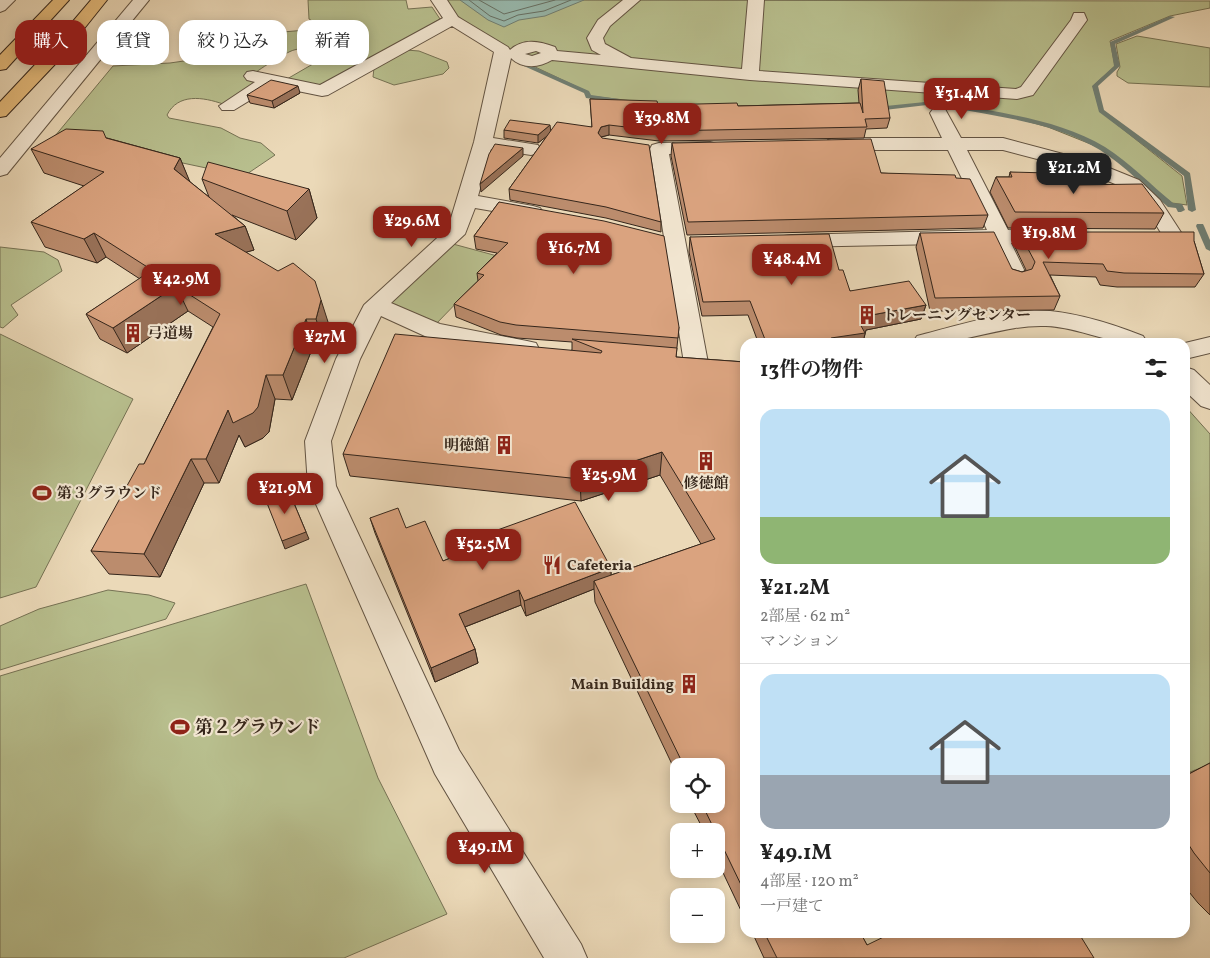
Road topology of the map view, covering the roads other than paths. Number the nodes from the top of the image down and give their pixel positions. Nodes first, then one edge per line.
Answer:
1 (8, 0) edge
2 (55, 0) edge
3 (61, 0) edge
4 (94, 0) edge
5 (99, 0) edge
6 (140, 0) edge
7 (439, 0) edge
8 (632, 0) edge
9 (756, 0) edge
10 (0, 8) edge
11 (1079, 16) dead end
12 (452, 20) junction
13 (604, 23) junction
14 (580, 35) dead end
15 (564, 42) dead end
16 (0, 58) edge
17 (626, 62) junction
18 (0, 65) edge
19 (750, 75) junction
20 (253, 76) dead end
21 (270, 80) junction
22 (0, 105) edge
23 (228, 106) dead end
24 (0, 112) edge
25 (939, 113) dead end
26 (483, 142) junction
27 (955, 144) junction
28 (818, 145) edge
29 (639, 147) edge
30 (729, 147) edge
31 (531, 149) dead end
32 (659, 149) junction
33 (0, 170) edge
34 (465, 200) junction
35 (548, 215) edge
36 (999, 236) junction
37 (1077, 237) edge
38 (1154, 237) edge
39 (774, 241) edge
40 (1016, 276) edge
41 (375, 305) junction
42 (941, 338) edge
43 (1123, 338) edge
44 (1210, 345) edge
45 (547, 350) edge
46 (1190, 350) edge
47 (696, 363) edge
48 (1190, 381) edge
49 (1210, 400) edge
50 (567, 958) edge

1 - 10 street
2 - 16 highway
3 - 18 highway
4 - 22 highway
5 - 24 highway
6 - 33 street
7 - 12 street
8 - 13 street
9 - 19 street
11 - 19 street
12 - 21 street
12 - 26 street
13 - 14 street
13 - 17 street
15 - 17 street
17 - 19 street
20 - 21 street
21 - 23 street
25 - 27 street
26 - 31 street
26 - 34 street
27 - 28 street
27 - 36 street
27 - 38 street
29 - 32 street
30 - 32 street
32 - 47 street
34 - 35 street
34 - 41 street
36 - 37 street
36 - 39 street
36 - 40 street
41 - 45 street
41 - 50 street
42 - 43 street
44 - 46 street
48 - 49 street

